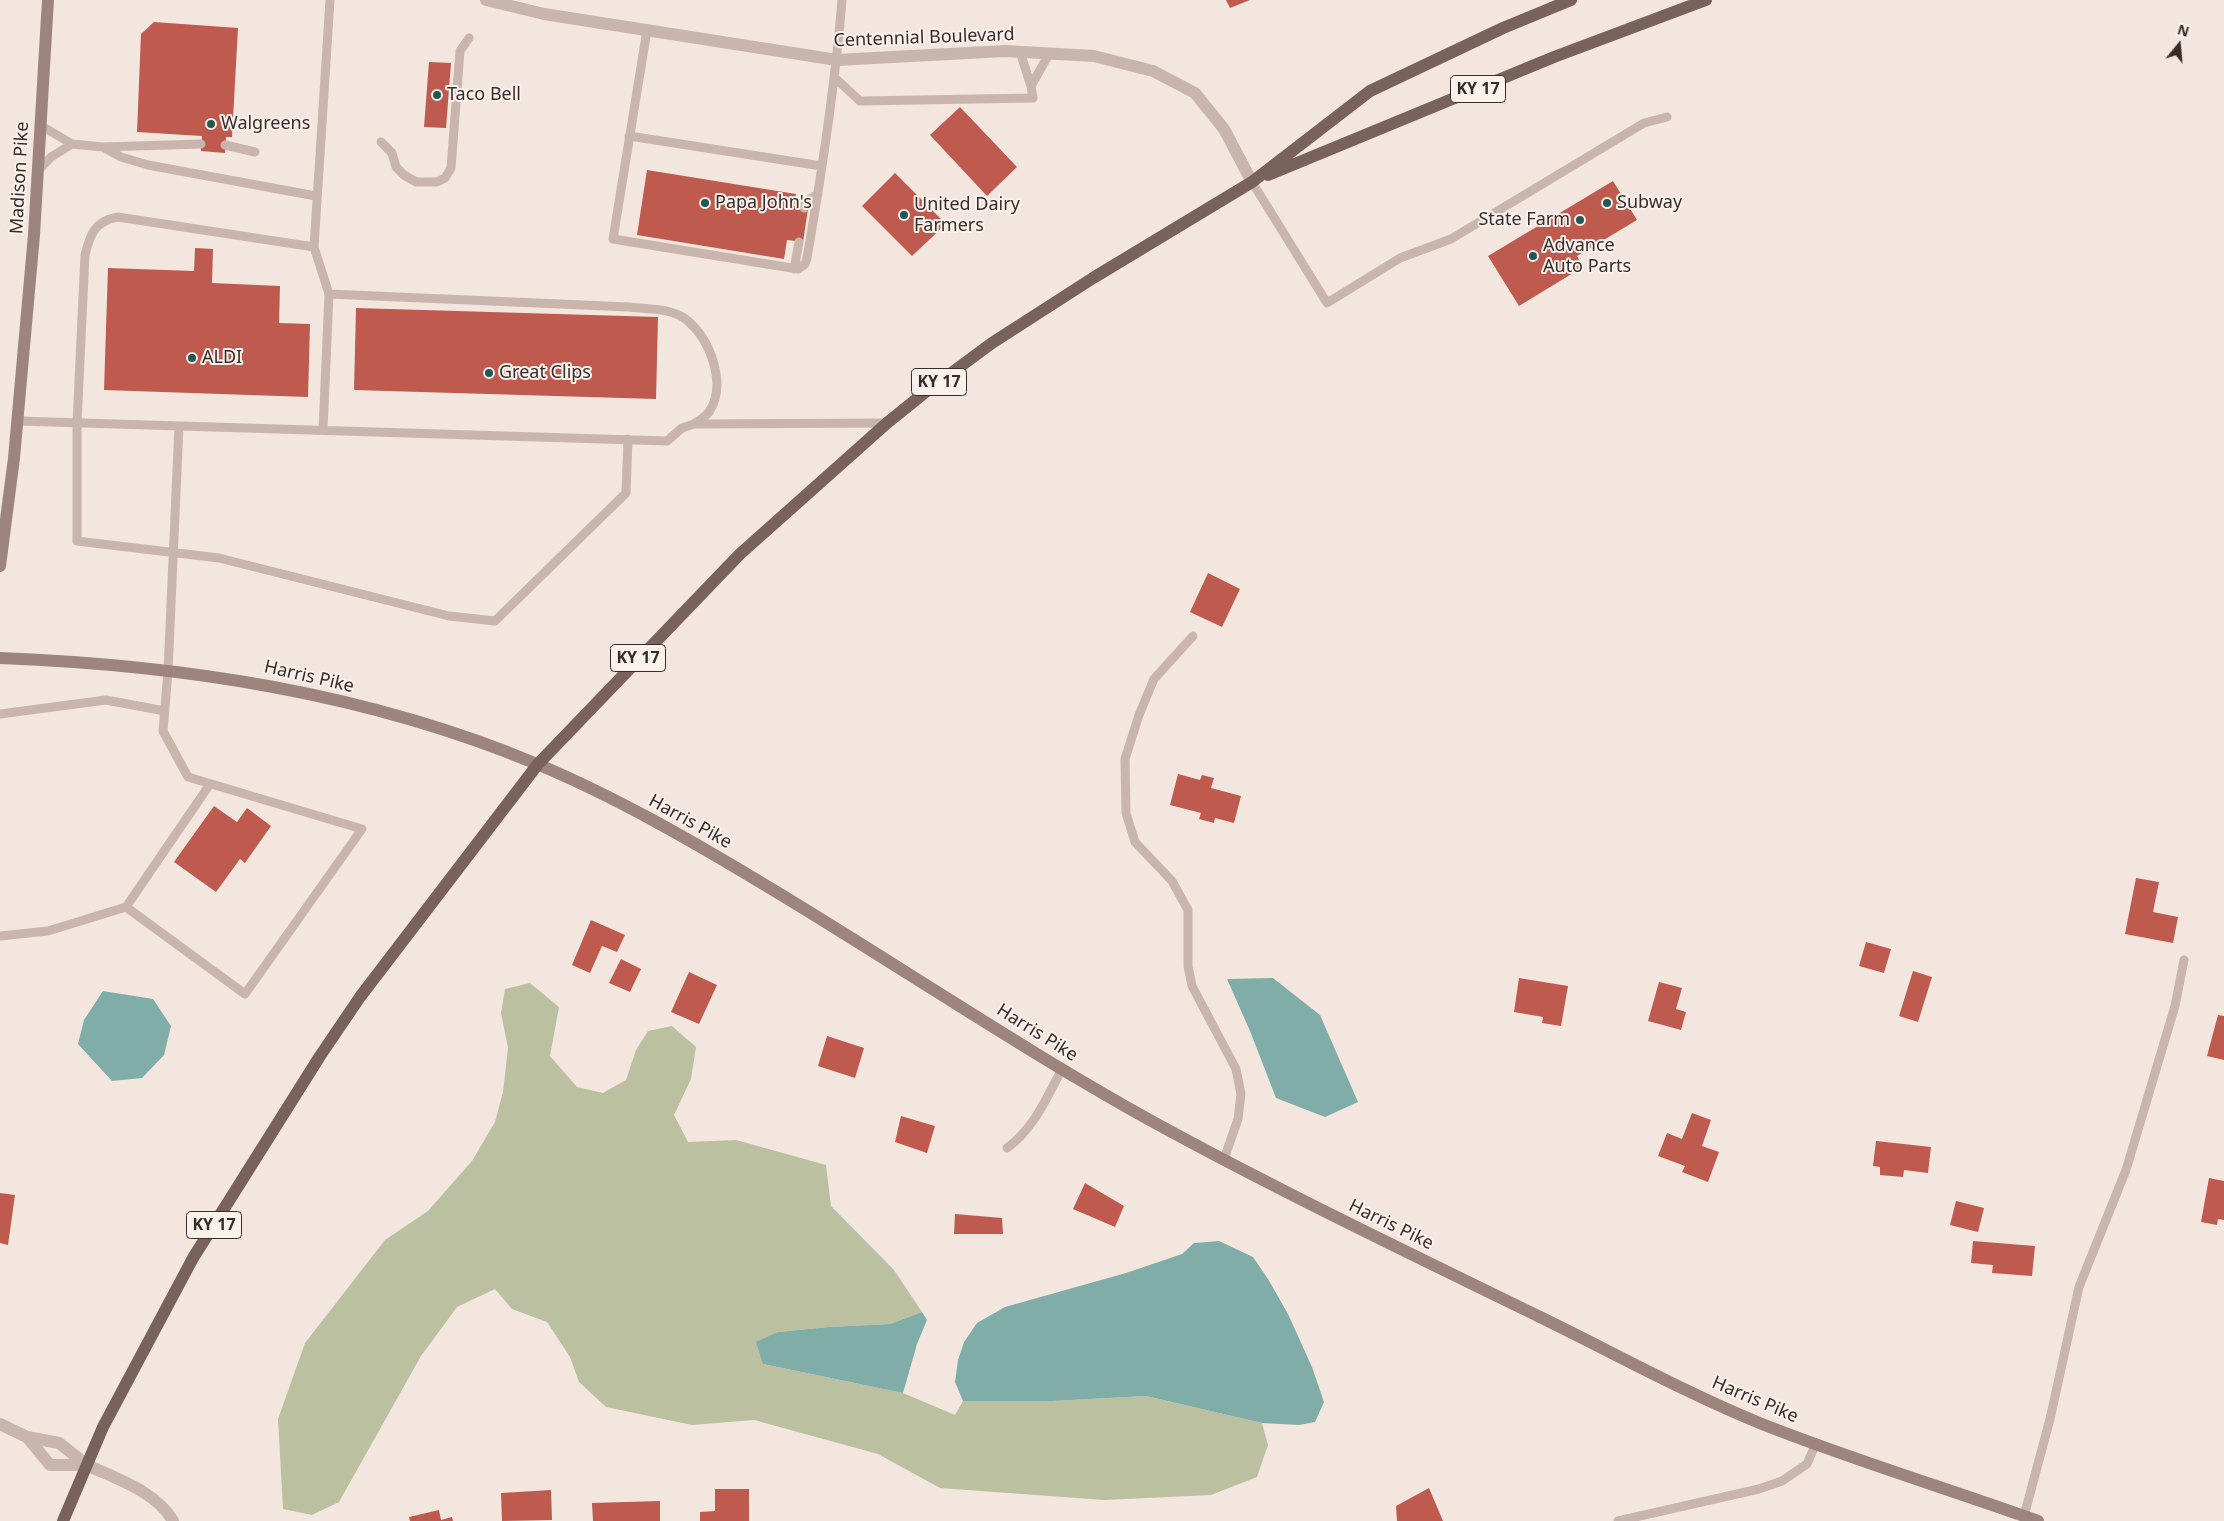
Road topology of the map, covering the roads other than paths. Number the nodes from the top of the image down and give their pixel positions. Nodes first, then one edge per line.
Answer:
1 (48, 0) edge
2 (330, 0) edge
3 (486, 0) edge
4 (842, 0) edge
5 (1571, 0) edge
6 (1706, 0) edge
7 (647, 30) junction
8 (469, 38) dead end
9 (1020, 52) junction
10 (1049, 54) junction
11 (837, 60) junction
12 (834, 77) junction
13 (1031, 86) junction
14 (1667, 117) dead end
15 (40, 125) junction
16 (630, 136) junction
17 (382, 142) dead end
18 (72, 144) junction
19 (201, 144) dead end
20 (225, 145) dead end
21 (103, 147) junction
22 (255, 152) dead end
23 (822, 166) junction
24 (38, 172) junction
25 (1252, 182) junction
26 (818, 194) junction
27 (316, 196) junction
28 (804, 208) dead end
29 (799, 242) dead end
30 (314, 248) junction
31 (794, 268) junction
32 (329, 294) junction
33 (18, 421) junction
34 (77, 422) junction
35 (887, 423) junction
36 (694, 424) junction
37 (179, 426) junction
38 (323, 430) junction
39 (628, 439) junction
40 (173, 553) junction
41 (0, 566) edge
42 (1193, 636) dead end
43 (0, 658) edge
44 (168, 671) junction
45 (165, 711) junction
46 (0, 714) edge
47 (538, 764) junction
48 (210, 784) junction
49 (126, 907) junction
50 (0, 936) edge
51 (2184, 960) dead end
52 (1062, 1070) junction
53 (1007, 1148) dead end
54 (1224, 1159) junction
55 (0, 1424) edge
56 (27, 1437) junction
57 (1816, 1443) junction
58 (87, 1465) junction
59 (2024, 1516) junction
60 (63, 1521) edge
61 (173, 1521) edge
62 (1618, 1521) edge
63 (2038, 1521) edge

1 - 15 main road, Madison Pike
2 - 27 lane
3 - 7 street, Centennial Boulevard
4 - 11 lane
5 - 25 main road, KY 17
6 - 25 main road, KY 17
7 - 11 street, Centennial Boulevard
7 - 16 lane
8 - 17 lane
9 - 10 street, Centennial Boulevard
9 - 11 street, Centennial Boulevard
9 - 13 lane
10 - 13 lane
10 - 25 street, Centennial Boulevard
11 - 12 lane
12 - 13 lane
12 - 23 lane
14 - 25 lane
15 - 18 lane
15 - 24 main road, Madison Pike
16 - 23 lane
16 - 31 lane
18 - 21 lane
18 - 24 lane
19 - 21 lane
20 - 22 lane
21 - 27 lane
23 - 26 lane
24 - 33 main road, Madison Pike
25 - 35 main road, KY 17
26 - 28 lane
26 - 31 lane
27 - 30 lane
29 - 31 lane
30 - 32 lane
30 - 34 lane
32 - 36 lane
32 - 38 lane
33 - 34 lane
33 - 41 main road, Madison Pike
34 - 37 lane
34 - 40 lane
35 - 36 lane
35 - 47 main road, KY 17
36 - 39 lane
37 - 38 lane
37 - 40 lane
38 - 39 lane
39 - 40 lane
40 - 44 lane
42 - 54 lane
43 - 44 main road, Harris Pike
44 - 45 lane
44 - 47 main road, Harris Pike
45 - 46 lane
45 - 48 lane
47 - 52 main road, Harris Pike
47 - 58 main road, KY 17
48 - 49 lane
48 - 49 lane
49 - 50 lane
51 - 59 lane
52 - 53 lane
52 - 54 main road, Harris Pike
54 - 57 main road, Harris Pike
55 - 56 street
56 - 58 street
56 - 58 street
57 - 59 main road, Harris Pike
57 - 62 lane
58 - 60 main road, KY 17
58 - 61 street
59 - 63 main road, Harris Pike

